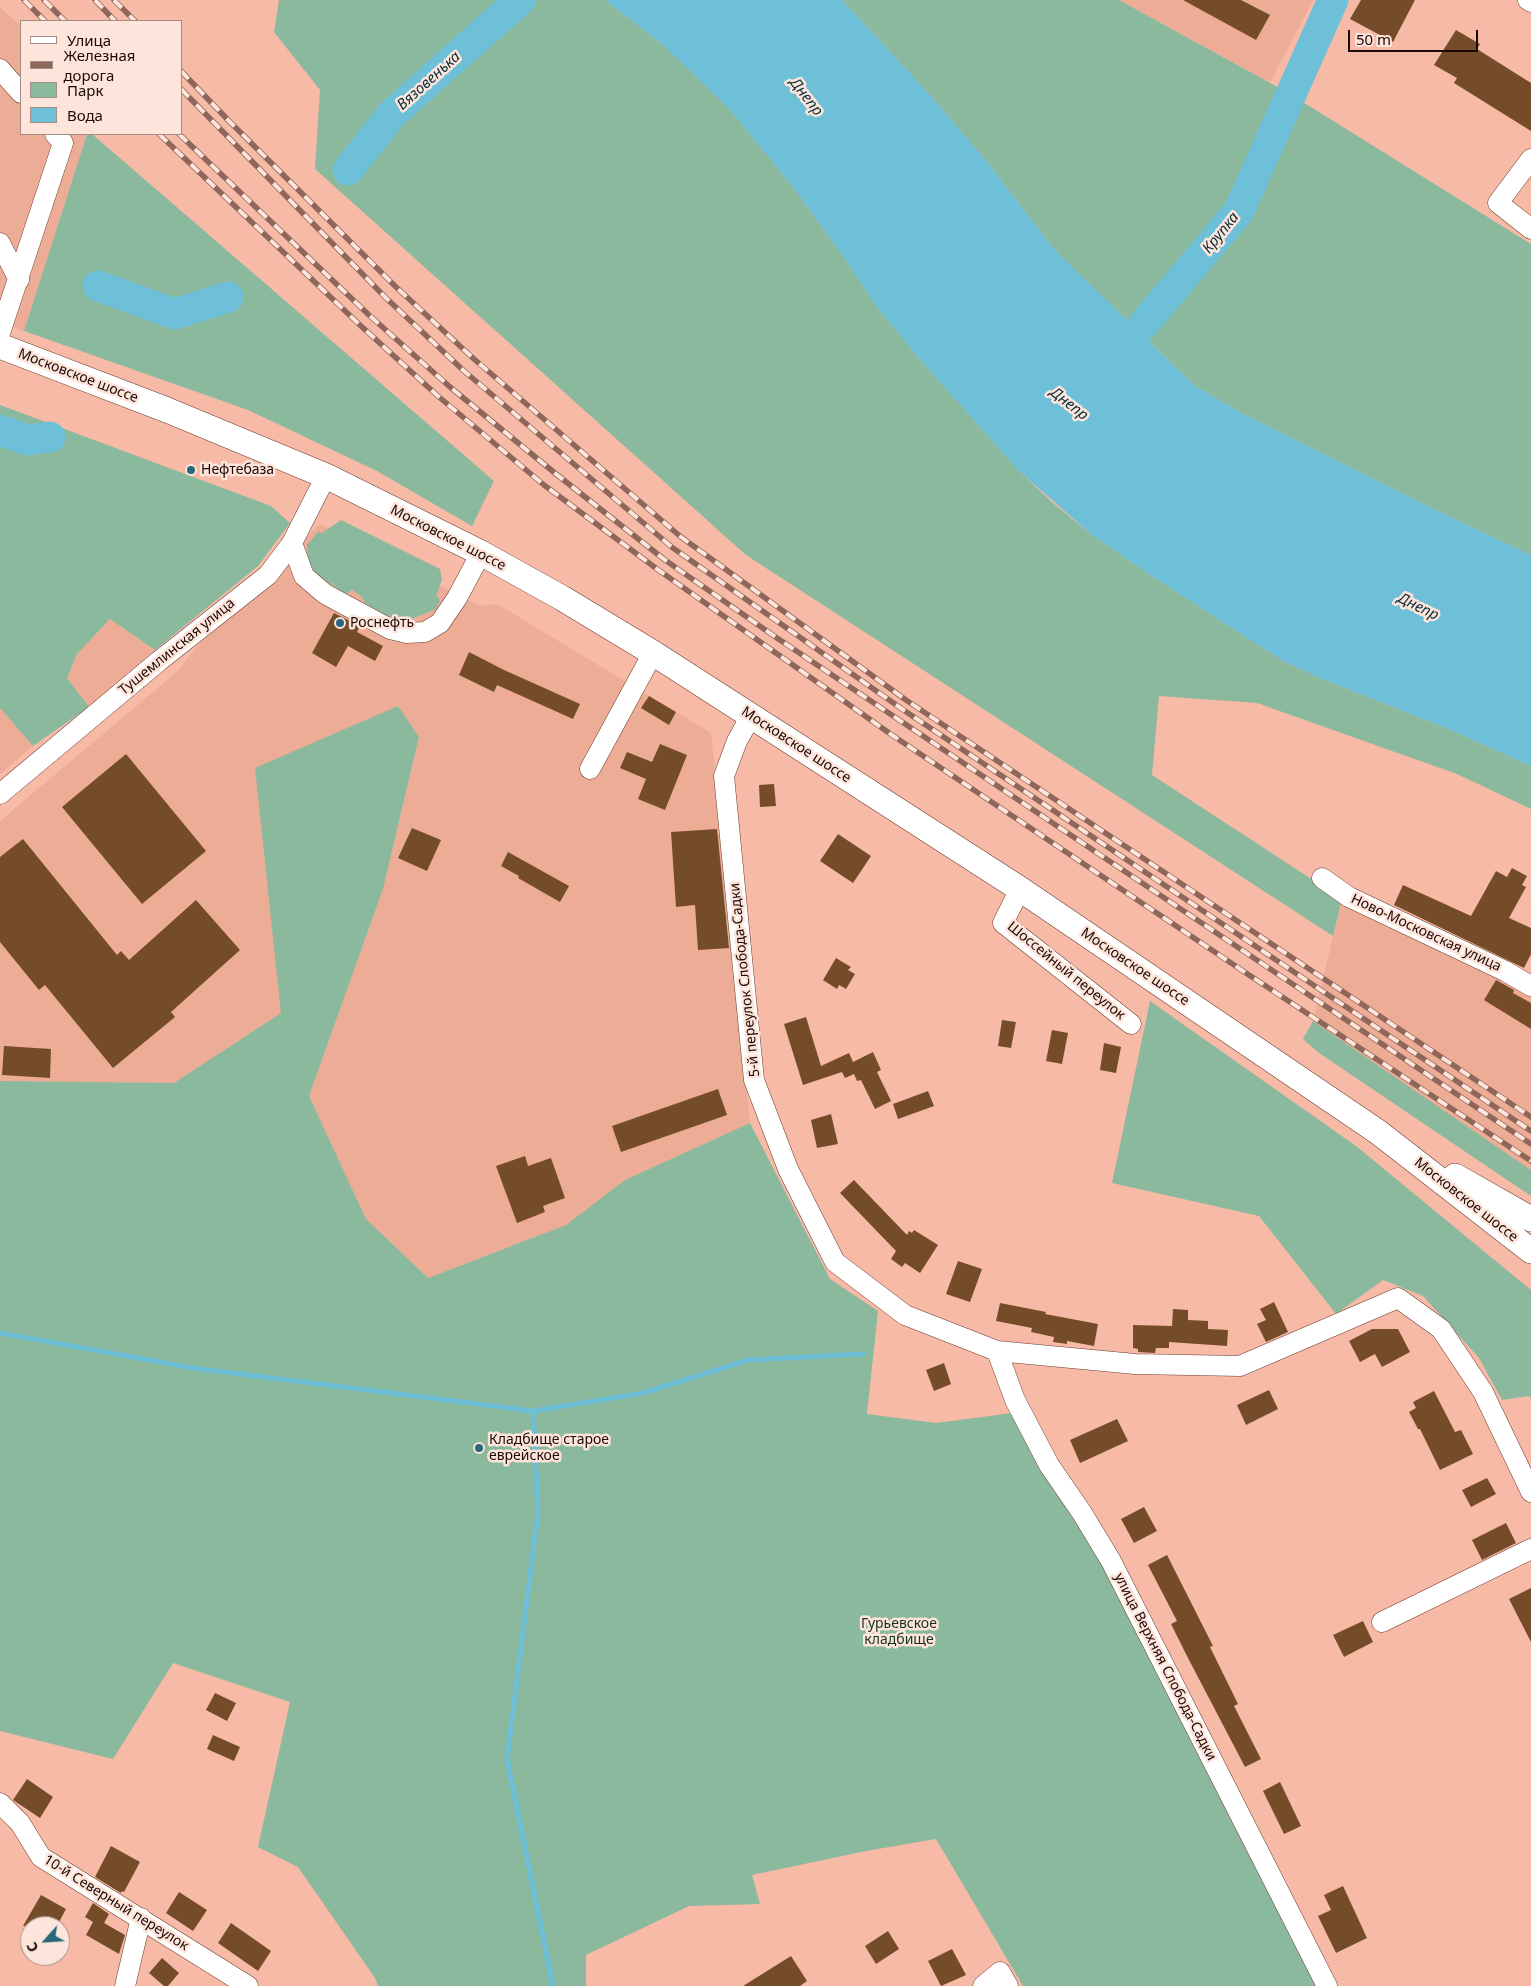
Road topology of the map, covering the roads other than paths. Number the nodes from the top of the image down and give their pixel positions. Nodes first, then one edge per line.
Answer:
1 (0, 69) edge
2 (20, 92) edge
3 (56, 135) edge
4 (1531, 159) edge
5 (1531, 229) edge
6 (0, 243) edge
7 (18, 280) junction
8 (0, 333) edge
9 (0, 346) edge
10 (326, 476) junction
11 (292, 543) junction
12 (481, 553) junction
13 (653, 653) junction
14 (751, 716) junction
15 (590, 769) dead end
16 (0, 794) edge
17 (1322, 878) dead end
18 (1020, 889) junction
19 (1531, 986) edge
20 (1131, 1024) dead end
21 (1378, 1132) junction
22 (1531, 1219) edge
23 (1531, 1251) edge
24 (997, 1351) junction
25 (1531, 1492) edge
26 (1531, 1548) edge
27 (1382, 1622) dead end
28 (0, 1803) edge
29 (141, 1918) junction
30 (125, 1986) edge
31 (248, 1986) edge
32 (983, 1986) edge
33 (1008, 1986) edge
34 (1327, 1986) edge

1 - 2 street
3 - 7 street
4 - 5 street
6 - 7 street
7 - 8 street
9 - 10 main road, Московское шоссе
10 - 11 street, Тушемлинская улица
10 - 12 main road, Московское шоссе
11 - 12 street
11 - 16 street, Тушемлинская улица
12 - 13 main road, Московское шоссе
13 - 14 main road, Московское шоссе
13 - 15 street
14 - 18 main road, Московское шоссе
14 - 24 street, 5-й переулок Слобода-Садки
17 - 19 street, Ново-Московская улица
18 - 20 street, Шоссейный переулок
18 - 21 main road, Московское шоссе
21 - 22 main road
21 - 23 main road, Московское шоссе
24 - 25 street, 5-й переулок Слобода-Садки
24 - 34 street, улица Верхняя Слобода-Садки
26 - 27 street
28 - 29 street, 10-й Северный переулок
29 - 30 street
29 - 31 street, 10-й Северный переулок
32 - 33 street

